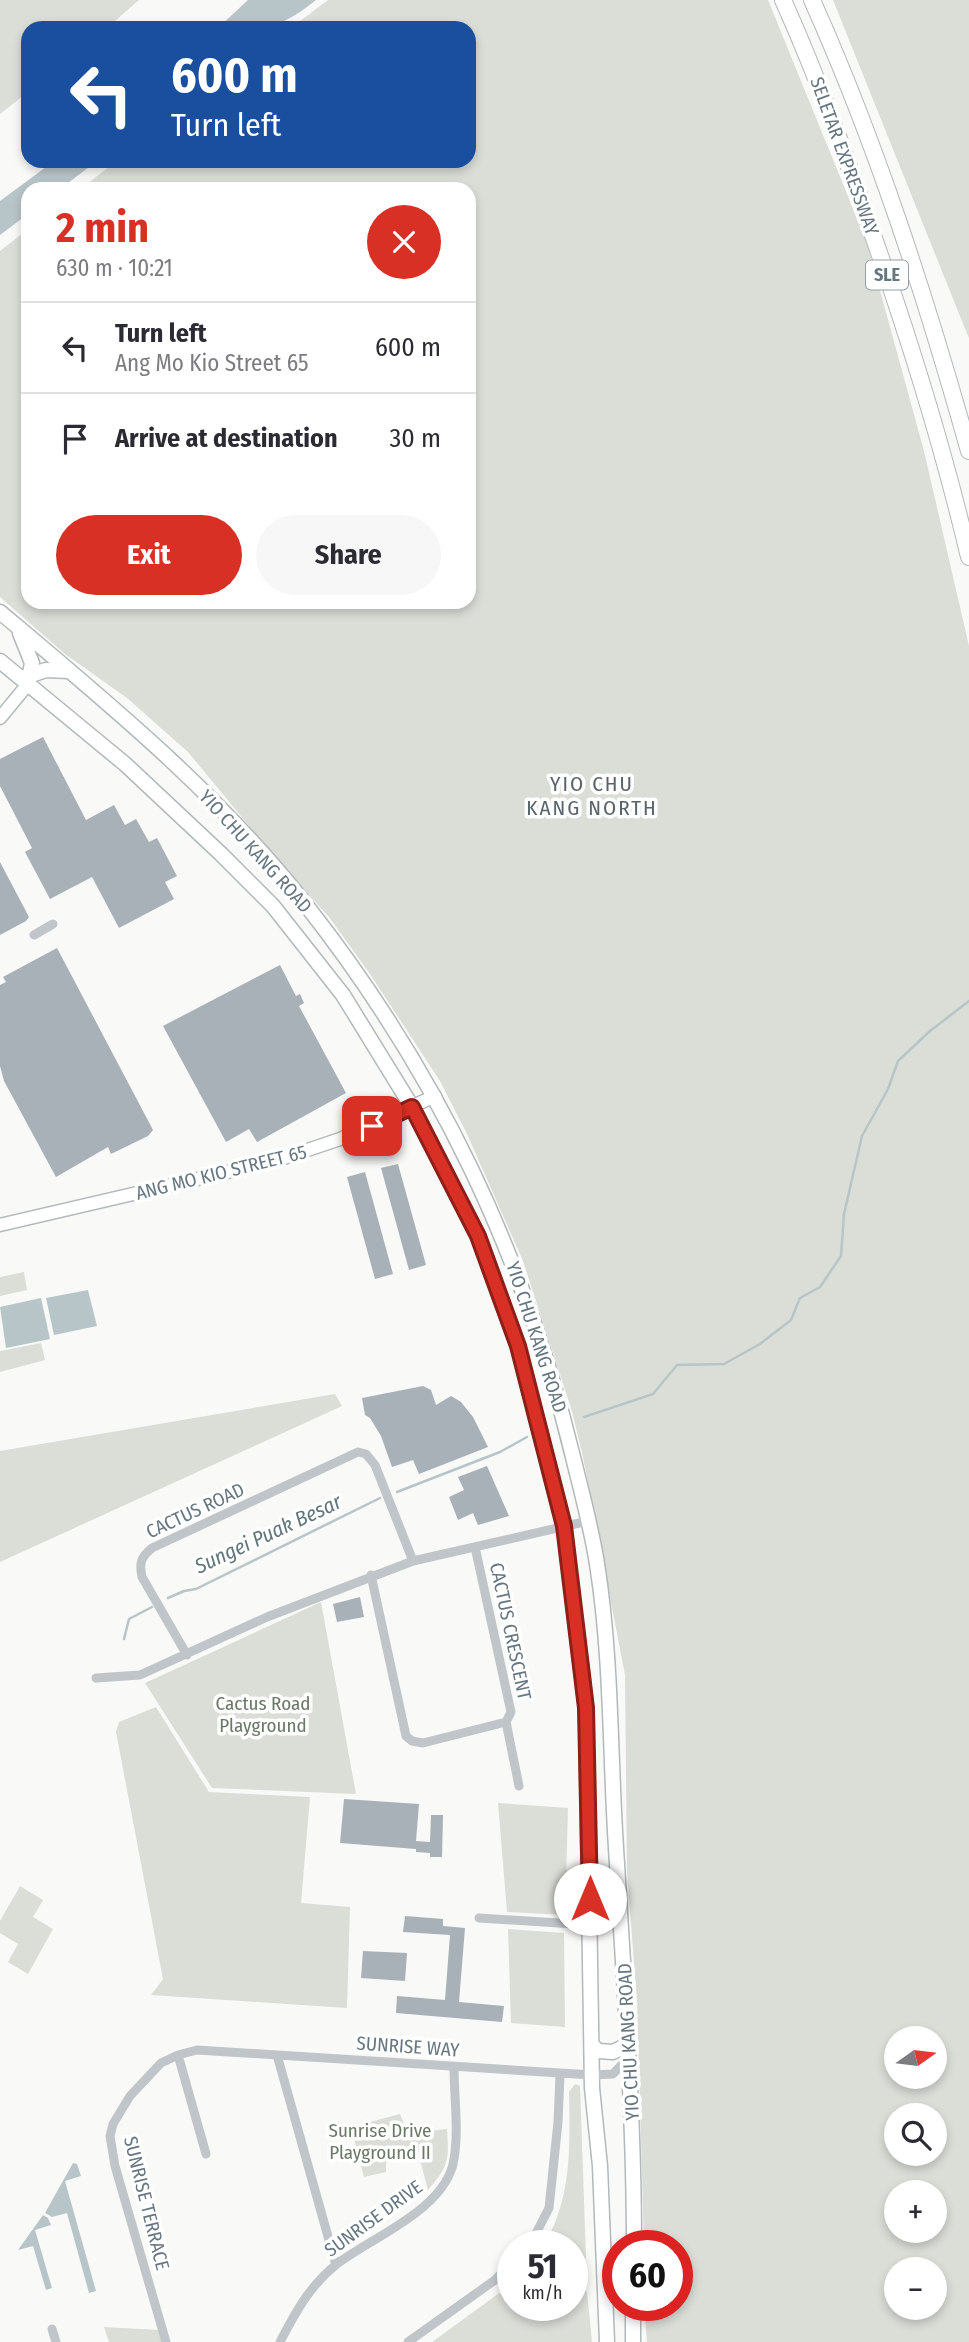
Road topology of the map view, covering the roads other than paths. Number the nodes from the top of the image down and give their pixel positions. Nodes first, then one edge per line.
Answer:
1 (783, 0) edge
2 (812, 0) edge
3 (969, 451) edge
4 (969, 557) edge
5 (0, 612) edge
6 (16, 625) junction
7 (0, 661) edge
8 (68, 671) junction
9 (27, 679) junction
10 (0, 705) edge
11 (0, 718) edge
12 (53, 924) dead end
13 (34, 935) dead end
14 (435, 1096) junction
15 (412, 1107) junction
16 (0, 1225) edge
17 (588, 1521) junction
18 (564, 1526) junction
19 (475, 1547) junction
20 (413, 1561) junction
21 (371, 1575) junction
22 (187, 1654) junction
23 (96, 1678) dead end
24 (506, 1722) junction
25 (519, 1786) dead end
26 (615, 1835) junction
27 (590, 1842) junction
28 (479, 1918) dead end
29 (590, 1925) junction
30 (593, 2046) junction
31 (629, 2050) junction
32 (178, 2055) junction
33 (277, 2055) junction
34 (454, 2067) junction
35 (560, 2075) junction
36 (592, 2075) junction
37 (206, 2154) dead end
38 (538, 2230) edge
39 (634, 2230) edge
40 (337, 2264) junction
41 (497, 2278) edge
42 (633, 2321) edge
43 (52, 2329) dead end
44 (56, 2342) edge
45 (166, 2342) edge
46 (280, 2342) edge
47 (408, 2342) edge
48 (607, 2342) edge
49 (633, 2342) edge

1 - 4 highway, SELETAR EXPRESSWAY / SLE
2 - 3 highway, SELETAR EXPRESSWAY / SLE
5 - 6 main road, YIO CHU KANG ROAD
6 - 8 main road, YIO CHU KANG ROAD
6 - 9 main road
7 - 9 main road, YIO CHU KANG ROAD
8 - 9 main road
8 - 14 main road, YIO CHU KANG ROAD
9 - 10 street
9 - 11 street
9 - 15 main road, YIO CHU KANG ROAD
12 - 13 street
14 - 15 street, ANG MO KIO STREET 65
14 - 17 main road, YIO CHU KANG ROAD
15 - 16 street, ANG MO KIO STREET 65
15 - 18 main road, YIO CHU KANG ROAD
17 - 18 street
17 - 26 main road, YIO CHU KANG ROAD
18 - 19 street
18 - 27 main road, YIO CHU KANG ROAD
19 - 20 street
19 - 24 street, CACTUS CRESCENT
20 - 21 street
20 - 22 street, CACTUS ROAD
21 - 22 street
21 - 24 street, CACTUS CRESCENT
22 - 23 street
24 - 25 street, CACTUS CRESCENT
26 - 27 main road
26 - 31 main road, YIO CHU KANG ROAD
27 - 29 main road, YIO CHU KANG ROAD
28 - 29 street
29 - 30 main road, YIO CHU KANG ROAD
30 - 31 main road
30 - 36 main road, YIO CHU KANG ROAD
31 - 36 street, SUNRISE WAY
31 - 39 main road, YIO CHU KANG ROAD
32 - 33 street, SUNRISE WAY
32 - 37 street
32 - 45 street, SUNRISE TERRACE
33 - 34 street, SUNRISE WAY
33 - 40 street
34 - 35 street, SUNRISE WAY
34 - 40 street, SUNRISE DRIVE
35 - 36 street, SUNRISE WAY
35 - 38 street
36 - 48 main road, YIO CHU KANG ROAD
40 - 46 street, SUNRISE DRIVE
41 - 47 street
42 - 49 main road
43 - 44 street

